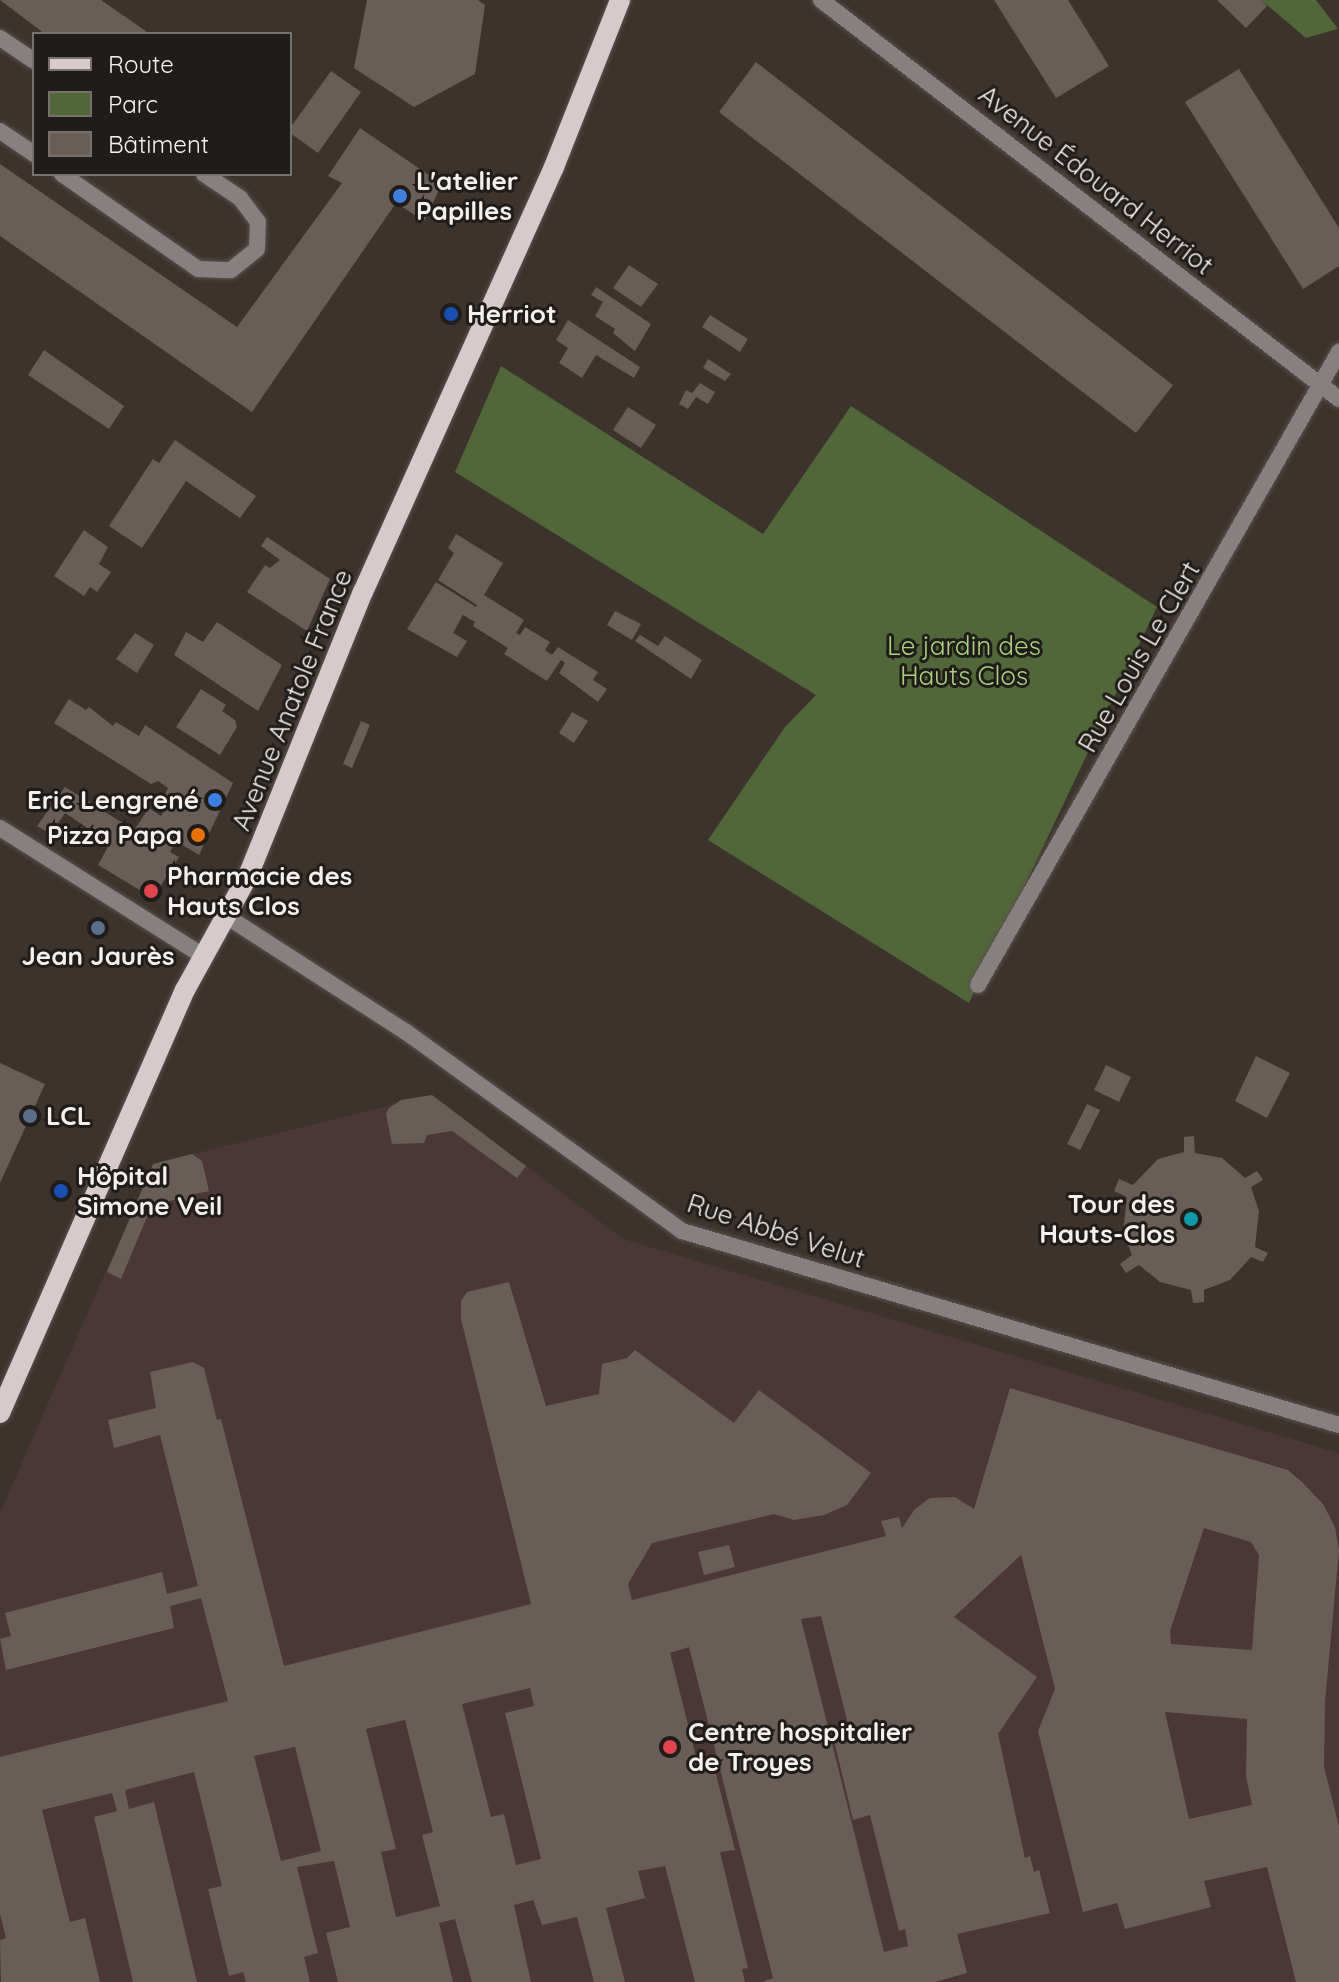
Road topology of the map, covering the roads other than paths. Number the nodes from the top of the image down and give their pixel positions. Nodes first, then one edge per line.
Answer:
1 (620, 0) edge
2 (821, 0) edge
3 (0, 38) edge
4 (32, 60) edge
5 (0, 131) edge
6 (32, 153) edge
7 (65, 176) edge
8 (207, 176) edge
9 (1339, 352) edge
10 (1320, 385) junction
11 (1339, 399) edge
12 (0, 828) edge
13 (226, 916) junction
14 (203, 956) junction
15 (978, 985) dead end
16 (0, 1413) edge
17 (1339, 1425) edge

1 - 13 main road, Avenue Anatole France
2 - 10 street, Avenue Édouard Herriot
3 - 4 street
5 - 6 street
7 - 8 street
9 - 10 street, Rue Louis Le Clert
10 - 11 street, Avenue Édouard Herriot
10 - 15 street, Rue Louis Le Clert
12 - 14 street
13 - 14 main road, Avenue Anatole France
13 - 17 street, Rue Abbé Velut
14 - 16 main road, Avenue Anatole France

